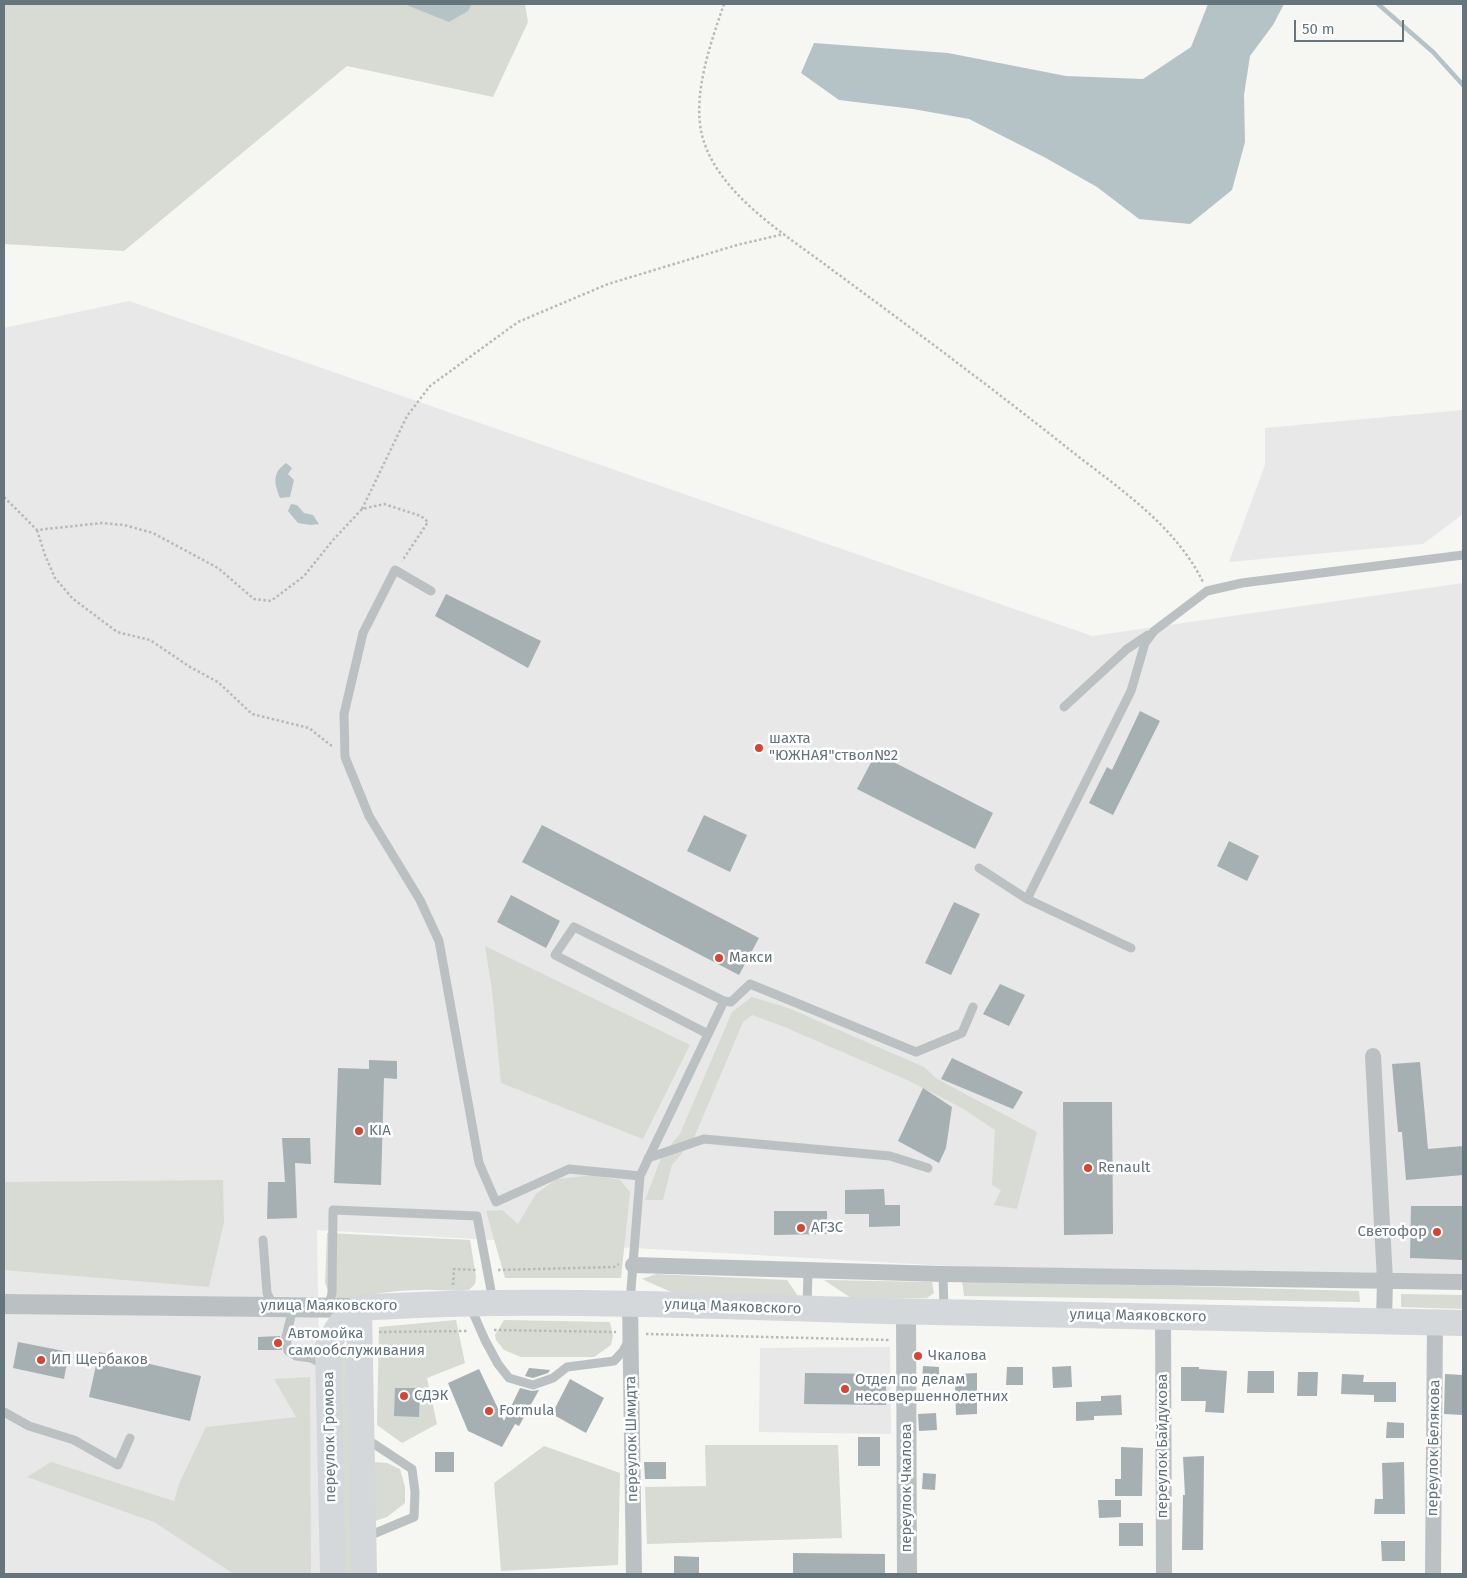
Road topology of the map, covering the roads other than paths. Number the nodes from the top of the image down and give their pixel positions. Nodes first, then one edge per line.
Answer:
1 (1463, 555) edge
2 (431, 590) dead end
3 (1154, 631) junction
4 (1064, 707) dead end
5 (979, 868) dead end
6 (1027, 899) junction
7 (1131, 948) dead end
8 (724, 1001) junction
9 (974, 1007) dead end
10 (708, 1034) junction
11 (1373, 1056) dead end
12 (648, 1158) junction
13 (928, 1168) dead end
14 (640, 1176) junction
15 (263, 1240) dead end
16 (633, 1260) junction
17 (808, 1270) junction
18 (943, 1274) junction
19 (1386, 1280) junction
20 (1463, 1282) edge
21 (4, 1304) edge
22 (472, 1304) junction
23 (630, 1304) junction
24 (283, 1307) junction
25 (359, 1308) junction
26 (328, 1309) junction
27 (808, 1309) junction
28 (906, 1312) junction
29 (944, 1312) junction
30 (1163, 1317) junction
31 (1384, 1320) junction
32 (1435, 1322) junction
33 (1463, 1323) edge
34 (630, 1335) junction
35 (328, 1366) junction
36 (4, 1412) edge
37 (361, 1436) junction
38 (130, 1438) dead end
39 (363, 1538) junction
40 (333, 1574) edge
41 (364, 1574) edge
42 (634, 1574) edge
43 (907, 1574) edge
44 (1164, 1574) edge
45 (1433, 1574) edge

1 - 3 lane
2 - 14 lane
3 - 4 lane
3 - 6 lane
5 - 6 lane
6 - 7 lane
8 - 9 lane
8 - 10 lane
8 - 10 lane
10 - 12 lane
11 - 19 street
12 - 13 lane
12 - 14 lane
14 - 16 lane
15 - 24 lane
16 - 17 street
16 - 23 lane
17 - 18 street
17 - 27 lane
18 - 19 street
18 - 29 lane
19 - 20 street
19 - 31 street
21 - 24 street, улица Маяковского
22 - 23 main road, улица Маяковского
22 - 25 main road, улица Маяковского
22 - 26 lane
22 - 34 lane
23 - 27 main road, улица Маяковского
23 - 34 street, переулок Шмидта
24 - 26 street, улица Маяковского
24 - 35 lane
25 - 26 street, улица Маяковского
25 - 35 main road, переулок Громова
25 - 37 main road, переулок Громова
27 - 28 main road, улица Маяковского
28 - 29 main road, улица Маяковского
28 - 43 street, переулок Чкалова
29 - 30 main road, улица Маяковского
30 - 31 main road, улица Маяковского
30 - 44 street, переулок Байдукова
31 - 32 main road, улица Маяковского
32 - 33 main road, улица Маяковского
32 - 45 street, переулок Белякова
34 - 42 street, переулок Шмидта
35 - 40 main road, переулок Громова
36 - 38 lane
37 - 39 main road, переулок Громова
37 - 39 lane
39 - 41 main road, переулок Громова

